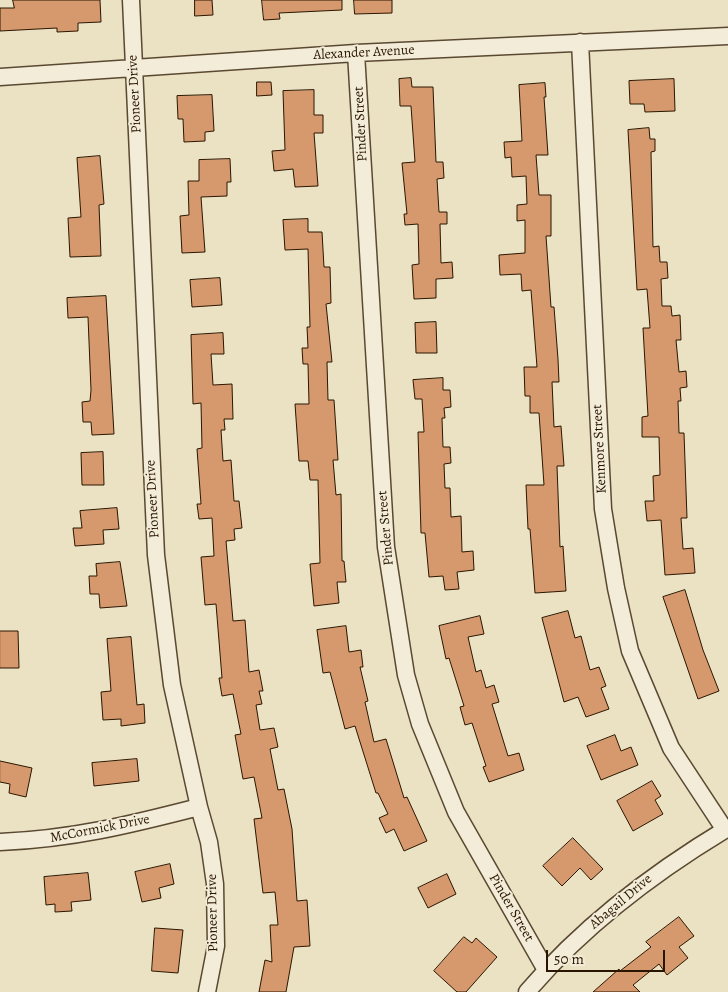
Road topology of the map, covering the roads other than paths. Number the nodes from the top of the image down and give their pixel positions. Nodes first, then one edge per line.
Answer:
1 (131, 0) edge
2 (728, 36) edge
3 (580, 42) junction
4 (356, 54) junction
5 (134, 69) junction
6 (0, 77) edge
7 (198, 807) junction
8 (726, 829) edge
9 (0, 842) edge
10 (546, 970) junction
11 (207, 992) edge
12 (527, 992) edge

1 - 5 street, Pioneer Drive
2 - 3 street, Alexander Avenue
3 - 4 street, Alexander Avenue
3 - 8 street, Kenmore Street
4 - 5 street, Alexander Avenue
4 - 10 street, Pinder Street
5 - 6 street, Alexander Avenue
5 - 7 street, Pioneer Drive
7 - 9 street, McCormick Drive
7 - 11 street, Pioneer Drive
8 - 10 street, Abagail Drive
10 - 12 street, Abagail Drive

